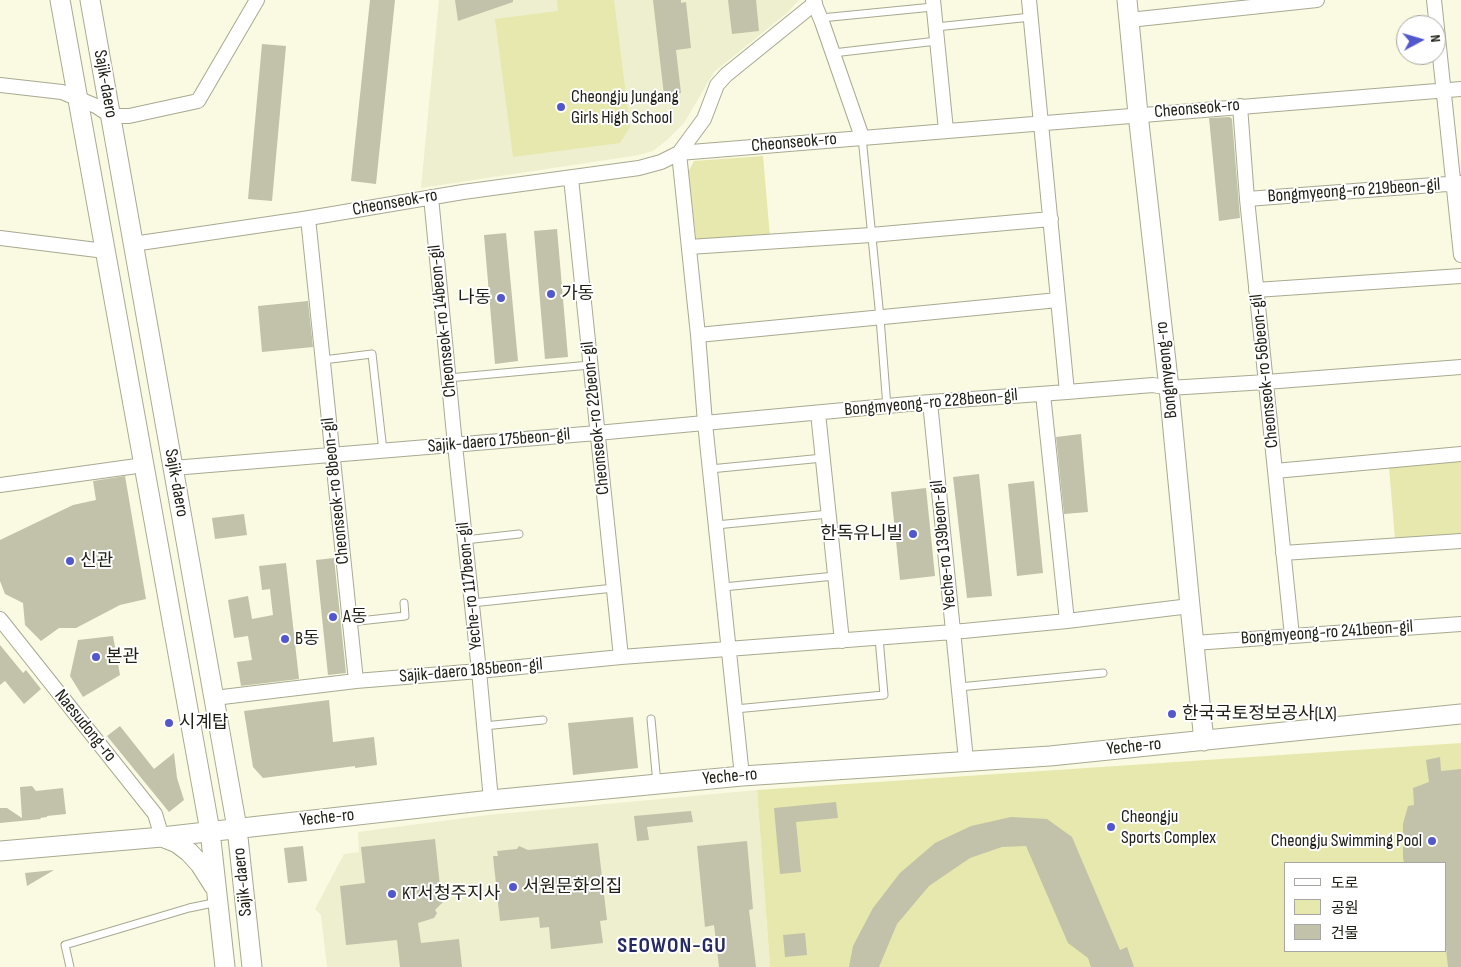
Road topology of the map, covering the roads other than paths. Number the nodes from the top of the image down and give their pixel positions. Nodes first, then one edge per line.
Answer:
1 (60, 0) edge
2 (90, 0) edge
3 (258, 0) edge
4 (1029, 0) edge
5 (1127, 0) edge
6 (1317, 0) edge
7 (1434, 0) edge
8 (814, 2) edge
9 (933, 3) edge
10 (1031, 17) junction
11 (821, 18) junction
12 (1129, 20) junction
13 (936, 34) junction
14 (833, 53) junction
15 (0, 85) edge
16 (1461, 89) edge
17 (1444, 90) junction
18 (78, 98) junction
19 (1240, 106) junction
20 (103, 111) junction
21 (1138, 114) junction
22 (1041, 122) junction
23 (946, 130) junction
24 (862, 138) junction
25 (679, 152) junction
26 (571, 178) junction
27 (1457, 183) edge
28 (431, 197) junction
29 (1247, 199) junction
30 (308, 218) junction
31 (1050, 219) junction
32 (871, 235) junction
33 (0, 238) edge
34 (133, 244) junction
35 (689, 247) junction
36 (105, 251) junction
37 (1461, 255) edge
38 (1461, 276) edge
39 (1256, 290) junction
40 (1058, 300) junction
41 (880, 318) junction
42 (698, 335) junction
43 (323, 360) junction
44 (590, 366) junction
45 (1461, 367) edge
46 (448, 378) junction
47 (1266, 382) junction
48 (1169, 388) junction
49 (1067, 392) junction
50 (1043, 394) junction
51 (930, 402) junction
52 (887, 407) junction
53 (818, 413) junction
54 (705, 423) junction
55 (597, 433) junction
56 (455, 445) junction
57 (383, 451) junction
58 (1461, 454) edge
59 (333, 456) junction
60 (823, 458) junction
61 (144, 465) junction
62 (173, 468) junction
63 (710, 469) junction
64 (1275, 471) junction
65 (0, 485) edge
66 (829, 514) junction
67 (716, 525) junction
68 (519, 534) dead end
69 (465, 540) junction
70 (1461, 541) edge
71 (1283, 553) junction
72 (835, 576) junction
73 (722, 587) junction
74 (614, 588) junction
75 (404, 603) dead end
76 (472, 603) junction
77 (1190, 606) junction
78 (0, 619) edge
79 (1067, 621) junction
80 (350, 622) junction
81 (1461, 624) edge
82 (953, 632) junction
83 (1292, 636) junction
84 (879, 638) junction
85 (842, 641) junction
86 (1194, 643) junction
87 (729, 649) junction
88 (622, 657) junction
89 (480, 672) junction
90 (1103, 672) dead end
91 (356, 681) junction
92 (959, 687) junction
93 (214, 698) junction
94 (735, 709) junction
95 (1461, 714) edge
96 (651, 719) dead end
97 (543, 720) dead end
98 (484, 726) junction
99 (1204, 740) junction
100 (966, 760) junction
101 (742, 776) junction
102 (657, 784) junction
103 (491, 800) junction
104 (237, 828) junction
105 (210, 831) junction
106 (162, 837) junction
107 (0, 851) edge
108 (217, 896) junction
109 (70, 967) edge
110 (226, 967) edge
111 (252, 967) edge

1 - 18 street, Sajik-daero
2 - 20 street, Sajik-daero
3 - 20 street
4 - 10 street
5 - 12 street, Bongmyeong-ro
6 - 12 street
7 - 17 street
8 - 11 street
8 - 25 street
9 - 11 lane
9 - 13 street
10 - 13 lane
10 - 22 street
11 - 14 street
12 - 21 street, Bongmyeong-ro
13 - 14 lane
13 - 23 street
14 - 24 street
15 - 18 street
16 - 17 street, Cheonseok-ro
17 - 19 street, Cheonseok-ro
17 - 27 street
18 - 20 street
18 - 36 street, Sajik-daero
19 - 21 street, Cheonseok-ro
19 - 29 street, Cheonseok-ro 56beon-gil
20 - 34 street, Sajik-daero
21 - 22 street, Cheonseok-ro
21 - 48 street, Bongmyeong-ro
22 - 23 street, Cheonseok-ro
22 - 31 street
23 - 24 street, Cheonseok-ro
24 - 25 street, Cheonseok-ro
24 - 32 lane
25 - 26 street, Cheonseok-ro
25 - 35 street
26 - 28 street, Cheonseok-ro
26 - 44 street, Cheonseok-ro 22beon-gil
27 - 29 street, Bongmyeong-ro 219beon-gil
27 - 37 street
28 - 30 street, Cheonseok-ro
28 - 46 street, Cheonseok-ro 14beon-gil
29 - 39 street, Cheonseok-ro 56beon-gil
30 - 34 street, Cheonseok-ro
30 - 43 street, Cheonseok-ro 8beon-gil
31 - 32 street
31 - 40 street
32 - 35 street
32 - 41 lane
33 - 36 street
34 - 62 street, Sajik-daero
35 - 42 street
36 - 61 street, Sajik-daero
38 - 39 street
39 - 47 street, Cheonseok-ro 56beon-gil
40 - 41 street
40 - 49 street
41 - 42 street
41 - 52 lane
42 - 54 street
43 - 57 lane
43 - 59 street, Cheonseok-ro 8beon-gil
44 - 46 lane
44 - 55 street, Cheonseok-ro 22beon-gil
45 - 47 street, Bongmyeong-ro 228beon-gil
46 - 56 street, Cheonseok-ro 14beon-gil
47 - 48 street, Bongmyeong-ro 228beon-gil
47 - 64 street, Cheonseok-ro 56beon-gil
48 - 49 street, Bongmyeong-ro 228beon-gil
48 - 77 street, Bongmyeong-ro
49 - 50 street, Bongmyeong-ro 228beon-gil
50 - 51 street, Bongmyeong-ro 228beon-gil
50 - 79 street, Bongmyeong-ro 228beon-gil
51 - 52 street, Bongmyeong-ro 228beon-gil
51 - 82 street, Yeche-ro 139beon-gil
52 - 53 street, Bongmyeong-ro 228beon-gil
53 - 54 street, Bongmyeong-ro 228beon-gil
53 - 60 street
54 - 55 street, Sajik-daero 175beon-gil
54 - 63 street
55 - 56 street, Sajik-daero 175beon-gil
55 - 74 street, Cheonseok-ro 22beon-gil
56 - 57 street, Sajik-daero 175beon-gil
56 - 69 street, Yeche-ro 117beon-gil
57 - 59 street, Sajik-daero 175beon-gil
58 - 64 street
59 - 62 street, Sajik-daero 175beon-gil
59 - 80 street, Cheonseok-ro 8beon-gil
60 - 63 lane
60 - 66 street
61 - 65 street
61 - 105 street, Sajik-daero
62 - 93 street, Sajik-daero
63 - 67 street
64 - 71 street, Cheonseok-ro 56beon-gil
66 - 67 lane
66 - 72 street
67 - 73 street
68 - 69 lane
69 - 76 street, Yeche-ro 117beon-gil
70 - 71 street
71 - 83 street, Cheonseok-ro 56beon-gil
72 - 73 lane
72 - 85 street
73 - 87 street
74 - 76 lane
74 - 88 street, Cheonseok-ro 22beon-gil
75 - 80 lane
76 - 89 street, Yeche-ro 117beon-gil
77 - 79 street, Sajik-daero 185beon-gil
77 - 86 street, Bongmyeong-ro
78 - 106 street, Naesudong-ro
79 - 82 street, Sajik-daero 185beon-gil
80 - 91 street, Cheonseok-ro 8beon-gil
81 - 83 street, Bongmyeong-ro 241beon-gil
82 - 84 street, Sajik-daero 185beon-gil
82 - 92 street, Yeche-ro 139beon-gil
83 - 86 street, Bongmyeong-ro 241beon-gil
84 - 85 street, Sajik-daero 185beon-gil
84 - 94 lane
85 - 87 street, Sajik-daero 185beon-gil
86 - 99 street, Bongmyeong-ro
87 - 88 street, Sajik-daero 185beon-gil
87 - 94 street
88 - 89 street, Sajik-daero 185beon-gil
89 - 91 street, Sajik-daero 185beon-gil
89 - 98 street, Yeche-ro 117beon-gil
90 - 92 lane
91 - 93 street, Sajik-daero 185beon-gil
92 - 100 street, Yeche-ro 139beon-gil
93 - 104 street, Sajik-daero
94 - 101 street
95 - 99 street, Yeche-ro
96 - 102 lane
97 - 98 lane
98 - 103 street, Yeche-ro 117beon-gil
99 - 100 street, Yeche-ro
100 - 101 street, Yeche-ro
101 - 102 street, Yeche-ro
102 - 103 street, Yeche-ro
103 - 104 street, Yeche-ro
104 - 105 street, Yeche-ro
104 - 111 street, Sajik-daero
105 - 106 street, Yeche-ro
105 - 108 street, Sajik-daero
106 - 107 street, Yeche-ro
106 - 108 street
108 - 109 lane, Sajik-daero
108 - 110 street, Sajik-daero

